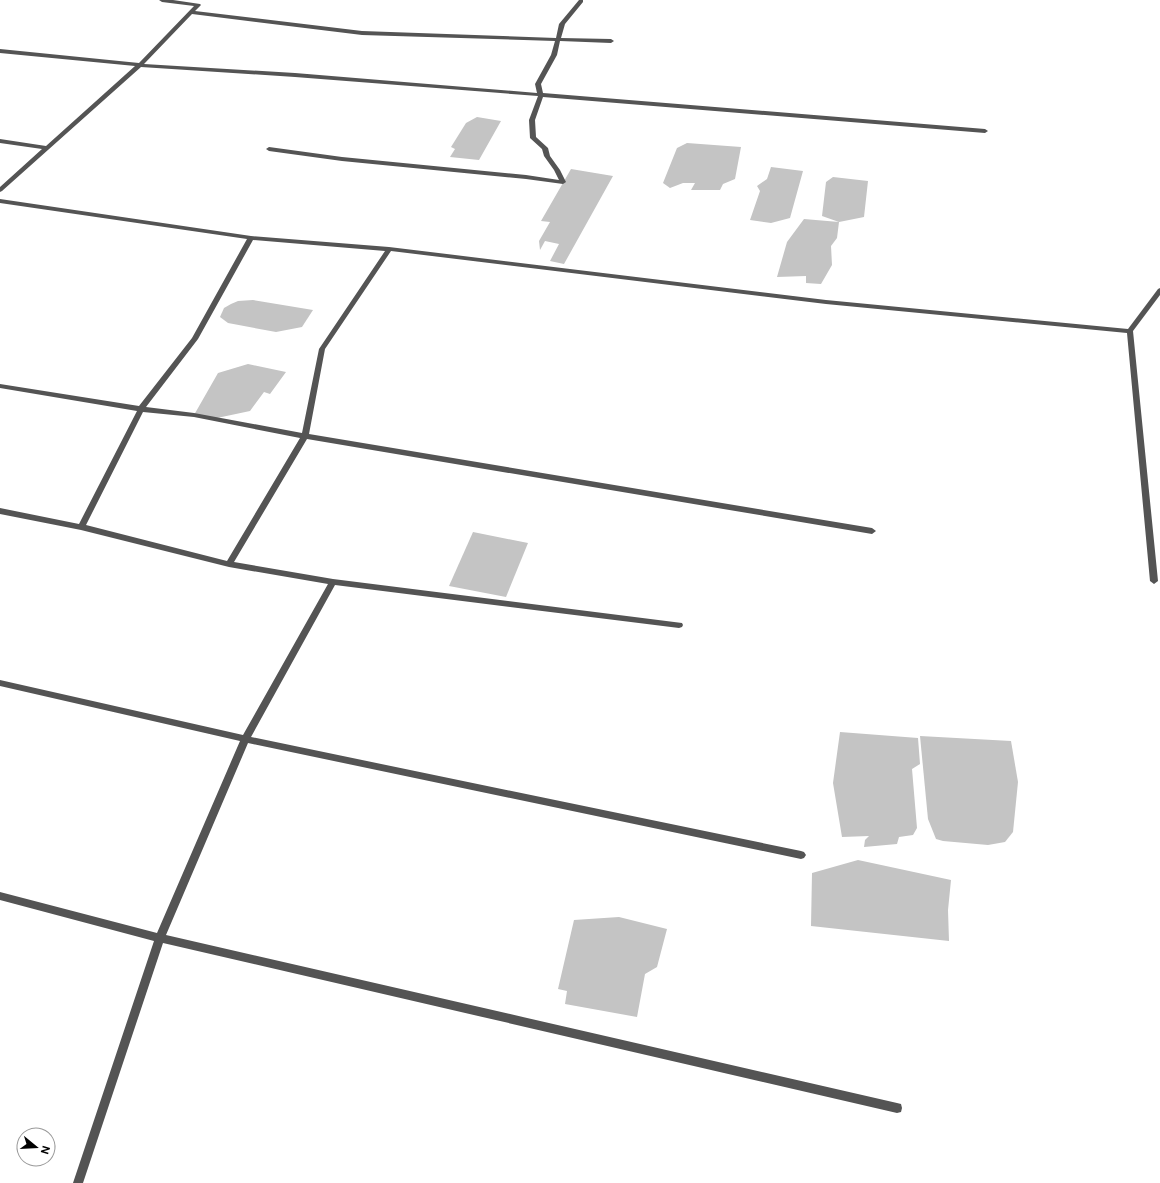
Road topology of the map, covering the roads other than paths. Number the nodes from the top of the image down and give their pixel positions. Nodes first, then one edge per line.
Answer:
1 (162, 0) edge
2 (581, 1) edge
3 (200, 2) edge
4 (191, 12) junction
5 (558, 39) junction
6 (611, 41) dead end
7 (0, 50) edge
8 (140, 65) junction
9 (541, 96) junction
10 (985, 131) dead end
11 (0, 141) edge
12 (47, 148) junction
13 (269, 149) dead end
14 (0, 190) edge
15 (0, 201) edge
16 (251, 238) junction
17 (389, 249) junction
18 (1160, 290) edge
19 (1130, 331) junction
20 (0, 386) edge
21 (141, 409) junction
22 (306, 436) junction
23 (0, 511) edge
24 (81, 527) junction
25 (872, 531) dead end
26 (229, 564) junction
27 (1154, 581) dead end
28 (333, 582) junction
29 (679, 625) dead end
30 (0, 682) edge
31 (245, 739) junction
32 (801, 855) dead end
33 (0, 896) edge
34 (160, 938) junction
35 (897, 1108) dead end
36 (78, 1183) edge

1 - 3 street
2 - 5 street
3 - 4 street
4 - 5 street
4 - 8 street
5 - 6 street
5 - 9 street
7 - 8 street
8 - 9 street
8 - 12 street
9 - 10 street
9 - 13 street
11 - 12 street
12 - 14 street
15 - 16 street
16 - 17 street
16 - 21 street
17 - 19 street
17 - 22 street
18 - 19 street
19 - 27 street
20 - 21 street
21 - 22 street
21 - 24 street
22 - 25 street
22 - 26 street
23 - 24 street
24 - 26 street
26 - 28 street
28 - 29 street
28 - 31 street
30 - 31 street
31 - 32 street
31 - 34 street
33 - 34 street
34 - 35 street
34 - 36 street

